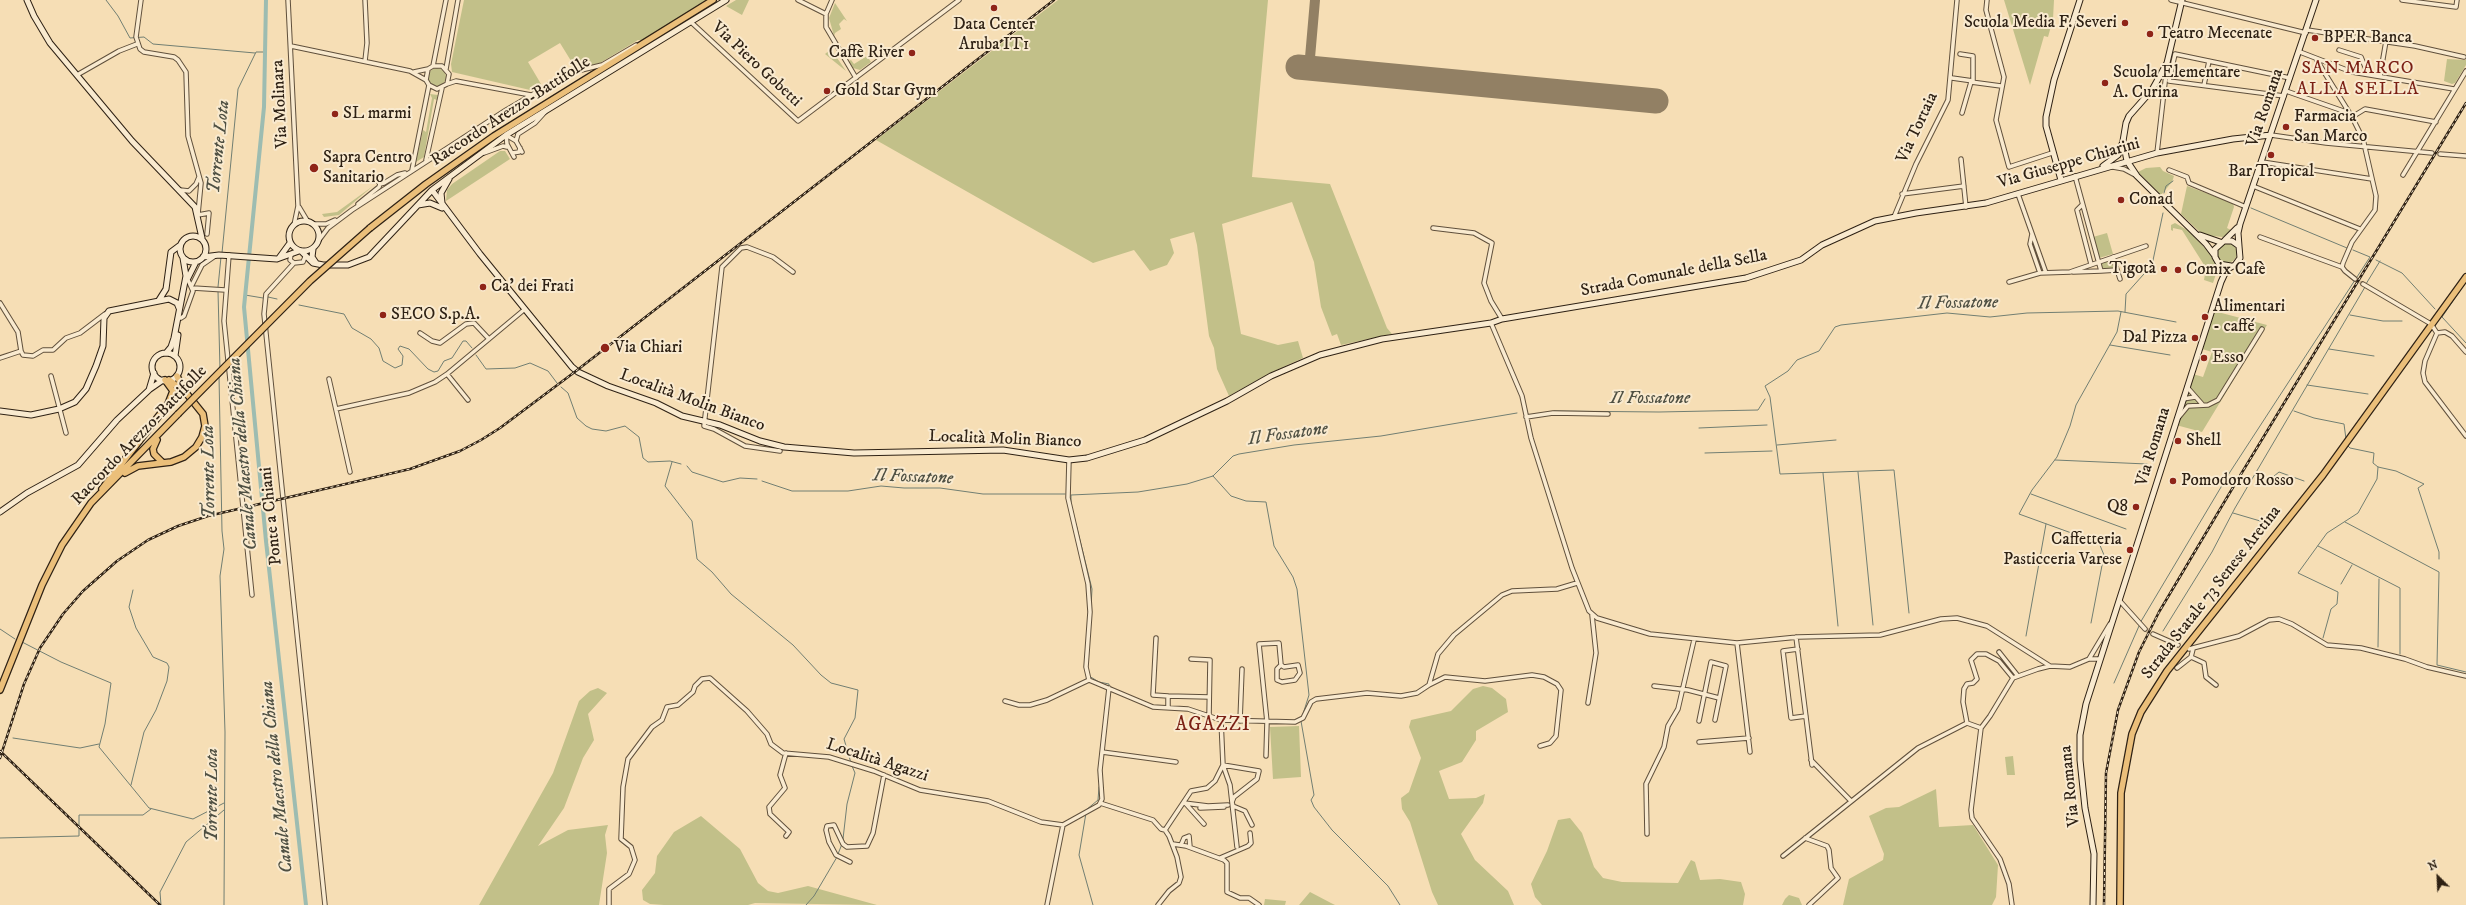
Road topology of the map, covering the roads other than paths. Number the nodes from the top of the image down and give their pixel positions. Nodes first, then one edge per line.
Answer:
1 (27, 0) edge
2 (141, 0) edge
3 (288, 0) edge
4 (365, 0) edge
5 (446, 0) edge
6 (458, 0) edge
7 (713, 0) edge
8 (726, 0) edge
9 (798, 0) edge
10 (832, 0) edge
11 (959, 0) edge
12 (1957, 0) edge
13 (1987, 0) edge
14 (2080, 0) edge
15 (2171, 0) edge
16 (2316, 0) edge
17 (2402, 0) edge
18 (2457, 0) edge
19 (2181, 1) edge
20 (2421, 1) edge
21 (826, 14) junction
22 (691, 22) junction
23 (2306, 31) junction
24 (2386, 41) junction
25 (647, 42) junction
26 (137, 44) junction
27 (291, 46) junction
28 (2339, 50) dead end
29 (2300, 52) junction
30 (1960, 54) dead end
31 (2464, 57) dead end
32 (2316, 59) junction
33 (365, 61) junction
34 (2209, 61) junction
35 (2167, 63) junction
36 (433, 66) junction
37 (428, 69) junction
38 (446, 69) junction
39 (2466, 71) edge
40 (413, 72) junction
41 (449, 74) junction
42 (2368, 74) junction
43 (76, 75) junction
44 (2380, 76) junction
45 (856, 78) junction
46 (1952, 78) junction
47 (2290, 78) junction
48 (426, 80) junction
49 (456, 81) junction
50 (1973, 81) junction
51 (447, 84) junction
52 (429, 85) junction
53 (2204, 85) junction
54 (2001, 86) junction
55 (442, 88) junction
56 (2454, 89) junction
57 (2285, 94) junction
58 (531, 95) junction
59 (546, 111) junction
60 (1962, 113) dead end
61 (2349, 113) junction
62 (2352, 117) junction
63 (2436, 122) junction
64 (506, 135) junction
65 (2271, 135) junction
66 (516, 141) junction
67 (2123, 141) junction
68 (507, 147) junction
69 (2364, 147) junction
70 (520, 148) junction
71 (522, 152) dead end
72 (2418, 152) junction
73 (512, 153) junction
74 (2052, 153) junction
75 (480, 154) junction
76 (2157, 154) junction
77 (2432, 154) dead end
78 (2440, 154) dead end
79 (2466, 156) edge
80 (514, 157) dead end
81 (2136, 158) junction
82 (1961, 159) dead end
83 (426, 160) junction
84 (2127, 161) junction
85 (2262, 162) junction
86 (2108, 166) junction
87 (461, 168) junction
88 (2098, 169) junction
89 (2133, 170) junction
90 (2169, 170) dead end
91 (410, 171) junction
92 (2403, 175) dead end
93 (2075, 176) junction
94 (2137, 176) junction
95 (199, 177) junction
96 (377, 179) dead end
97 (2372, 179) junction
98 (2061, 180) junction
99 (380, 184) junction
100 (194, 186) junction
101 (1964, 186) junction
102 (2253, 186) junction
103 (180, 190) junction
104 (200, 190) junction
105 (432, 190) junction
106 (189, 191) junction
107 (1902, 194) junction
108 (2018, 194) junction
109 (187, 197) junction
110 (417, 205) junction
111 (2082, 205) junction
112 (298, 206) junction
113 (1966, 207) junction
114 (2246, 207) junction
115 (445, 209) junction
116 (352, 210) junction
117 (198, 215) junction
118 (1894, 217) junction
119 (340, 218) junction
120 (1875, 221) joint
121 (311, 223) junction
122 (198, 224) junction
123 (2240, 224) junction
124 (294, 225) junction
125 (1433, 228) dead end
126 (2360, 229) junction
127 (2032, 233) junction
128 (2195, 233) junction
129 (207, 234) dead end
130 (188, 236) junction
131 (2260, 237) dead end
132 (202, 238) junction
133 (319, 240) junction
134 (2222, 241) junction
135 (290, 243) junction
136 (179, 246) junction
137 (2146, 246) dead end
138 (2239, 246) junction
139 (206, 248) junction
140 (313, 249) junction
141 (300, 251) junction
142 (170, 254) junction
143 (223, 255) junction
144 (291, 255) junction
145 (182, 256) junction
146 (305, 257) junction
147 (2113, 257) junction
148 (2215, 257) junction
149 (204, 259) junction
150 (277, 259) junction
151 (196, 262) junction
152 (2098, 262) junction
153 (294, 263) junction
154 (317, 264) junction
155 (2091, 264) junction
156 (2219, 264) junction
157 (2231, 266) junction
158 (2342, 267) junction
159 (2117, 270) junction
160 (2101, 271) junction
161 (793, 272) dead end
162 (2070, 272) junction
163 (2040, 273) junction
164 (2046, 273) junction
165 (2466, 277) edge
166 (2120, 279) dead end
167 (2355, 279) tunnel mouth
168 (188, 280) junction
169 (2009, 282) dead end
170 (2221, 282) junction
171 (2363, 284) tunnel mouth
172 (193, 287) junction
173 (224, 290) junction
174 (158, 300) junction
175 (0, 303) edge
176 (180, 308) junction
177 (525, 309) junction
178 (106, 314) junction
179 (181, 318) junction
180 (1502, 319) junction
181 (1491, 323) junction
182 (2431, 324) junction
183 (2262, 329) dead end
184 (420, 333) dead end
185 (2437, 333) junction
186 (489, 339) junction
187 (21, 351) junction
188 (2466, 352) edge
189 (166, 353) junction
190 (176, 356) junction
191 (0, 358) edge
192 (154, 374) junction
193 (447, 374) junction
194 (51, 376) dead end
195 (177, 376) junction
196 (329, 379) dead end
197 (165, 380) junction
198 (2186, 386) junction
199 (149, 390) junction
200 (186, 394) junction
201 (2195, 397) junction
202 (2183, 399) junction
203 (468, 400) dead end
204 (2202, 404) junction
205 (2188, 406) junction
206 (59, 409) junction
207 (336, 409) junction
208 (0, 411) edge
209 (1608, 414) dead end
210 (1526, 417) junction
211 (2177, 419) junction
212 (704, 424) junction
213 (167, 426) junction
214 (737, 431) junction
215 (66, 432) dead end
216 (2466, 436) edge
217 (734, 439) junction
218 (780, 451) dead end
219 (1069, 460) junction
220 (162, 462) junction
221 (350, 472) dead end
222 (116, 479) junction
223 (91, 503) junction
224 (0, 512) edge
225 (1577, 584) junction
226 (252, 595) dead end
227 (2119, 600) junction
228 (1590, 613) junction
229 (2112, 620) junction
230 (2145, 629) tunnel mouth
231 (2153, 634) tunnel mouth
232 (1796, 637) junction
233 (1156, 638) dead end
234 (1694, 640) junction
235 (1736, 642) junction
236 (2178, 645) dead end
237 (1798, 649) junction
238 (1999, 652) dead end
239 (2191, 657) junction
240 (1191, 659) dead end
241 (2089, 659) junction
242 (2100, 660) junction
243 (1281, 664) junction
244 (2050, 666) junction
245 (2177, 668) dead end
246 (1242, 669) dead end
247 (2018, 676) junction
248 (2466, 676) edge
249 (2013, 678) junction
250 (1089, 680) junction
251 (1428, 685) junction
252 (2216, 685) dead end
253 (1654, 686) dead end
254 (1109, 688) junction
255 (0, 690) edge
256 (1684, 690) junction
257 (1704, 694) junction
258 (1168, 696) junction
259 (1209, 697) junction
260 (1719, 698) junction
261 (1005, 701) dead end
262 (1588, 702) dead end
263 (1168, 707) junction
264 (1209, 716) junction
265 (1806, 716) junction
266 (1221, 720) junction
267 (1715, 720) dead end
268 (1240, 721) junction
269 (1699, 721) dead end
270 (1267, 722) junction
271 (1967, 723) junction
272 (1981, 728) junction
273 (1749, 738) junction
274 (1699, 742) dead end
275 (1540, 746) dead end
276 (1102, 752) junction
277 (1750, 752) dead end
278 (786, 753) junction
279 (1266, 756) dead end
280 (1811, 760) junction
281 (1176, 762) dead end
282 (1223, 765) junction
283 (1812, 765) dead end
284 (884, 775) junction
285 (1850, 801) junction
286 (1184, 802) junction
287 (1100, 803) junction
288 (1230, 806) junction
289 (1200, 808) dead end
290 (1204, 824) dead end
291 (1063, 825) junction
292 (1252, 825) dead end
293 (1165, 830) junction
294 (1250, 833) dead end
295 (1647, 834) dead end
296 (786, 836) dead end
297 (1805, 838) junction
298 (1173, 844) junction
299 (1181, 845) junction
300 (1237, 847) dead end
301 (1190, 848) junction
302 (1783, 856) dead end
303 (1220, 858) junction
304 (850, 862) dead end
305 (325, 905) edge
306 (609, 905) edge
307 (1047, 905) edge
308 (1158, 905) edge
309 (1259, 905) edge
310 (1809, 905) edge
311 (2012, 905) edge
312 (2093, 905) edge
313 (2120, 905) edge

1 - 43 street
2 - 26 street
3 - 27 street, Via Molinara
4 - 33 street
5 - 36 street
6 - 38 street
7 - 25 main road, Raccordo Arezzo-Battifolle
8 - 22 street
9 - 21 street
10 - 21 street
11 - 45 street, Via Piero Gobetti
12 - 46 street, Via Tortaia
13 - 54 street
14 - 74 street
15 - 19 street
16 - 23 street, Via Romana
17 - 20 street
18 - 20 street
19 - 23 street
19 - 35 street
21 - 45 street
22 - 45 street, Via Piero Gobetti
22 - 59 street
23 - 24 street
23 - 29 street, Via Romana
24 - 31 street
24 - 44 street
25 - 58 street
25 - 213 main road, Raccordo Arezzo-Battifolle, bridge
26 - 43 street
26 - 95 street
27 - 33 street
27 - 112 street, Via Molinara
28 - 42 street
29 - 32 street
29 - 47 street, Via Romana
30 - 50 street
32 - 42 street
32 - 61 street
33 - 40 street
34 - 47 street
34 - 53 street
34 - 53 street
35 - 67 street
35 - 76 street
36 - 37 street
36 - 38 street
37 - 40 street
37 - 48 street
38 - 41 street
39 - 56 street
40 - 48 street
41 - 49 street
41 - 51 street
42 - 44 street
43 - 103 street
44 - 56 street
46 - 50 street
46 - 107 street, Via Tortaia
47 - 57 street, Via Romana
48 - 52 street
49 - 51 street
49 - 58 street
50 - 54 street
50 - 60 street
51 - 55 street
52 - 55 street
52 - 91 street
53 - 57 street
54 - 74 street
55 - 83 street
56 - 63 street
57 - 61 street
57 - 65 street, Via Romana
58 - 83 street
59 - 64 street
59 - 66 street
61 - 62 street
62 - 63 street
62 - 69 street
63 - 72 street
64 - 66 street
64 - 68 street
64 - 75 street
65 - 69 street
65 - 76 street, Via Giuseppe Chiarini
65 - 85 street, Via Romana
66 - 70 street
67 - 84 street
67 - 88 street
68 - 73 street
68 - 75 street
69 - 72 street
69 - 97 street
70 - 71 street
70 - 73 street
72 - 77 street
72 - 92 street
73 - 80 street
74 - 98 street
75 - 87 street
76 - 81 street, Via Giuseppe Chiarini
78 - 79 street
81 - 84 street, Via Giuseppe Chiarini
81 - 89 street
82 - 101 street
83 - 91 street
84 - 86 street, Via Giuseppe Chiarini
84 - 89 street
85 - 97 street
85 - 102 street, Via Romana
86 - 88 street, Via Giuseppe Chiarini
86 - 94 street
87 - 105 street
87 - 115 street
88 - 93 street, Via Giuseppe Chiarini
89 - 94 street
90 - 114 street
91 - 99 street
91 - 116 street
93 - 98 street, Via Giuseppe Chiarini
93 - 111 street
94 - 128 street
95 - 100 street
95 - 104 street
96 - 99 street
97 - 126 street
98 - 108 street, Via Giuseppe Chiarini
99 - 116 street
100 - 104 street
100 - 106 street
101 - 107 street
101 - 113 street
102 - 114 street, Via Romana
102 - 126 street
103 - 106 street
103 - 109 street
104 - 117 street
105 - 110 street
105 - 115 street
106 - 109 street
107 - 118 street, Via Tortaia
108 - 113 street, Via Giuseppe Chiarini
108 - 127 street
109 - 117 street
110 - 115 street
110 - 154 street
111 - 152 street
111 - 155 street
112 - 121 street, Via Molinara
112 - 124 street, Via Molinara
113 - 118 street, Via Giuseppe Chiarini
114 - 123 street, Via Romana
115 - 177 street
116 - 119 street
117 - 122 street
117 - 129 street
118 - 120 street, Via Giuseppe Chiarini
119 - 121 street
119 - 133 street
120 - 180 street, Strada Comunale della Sella
121 - 124 street
121 - 133 street
122 - 130 street
122 - 132 street
123 - 134 street
123 - 138 street
124 - 135 street
125 - 180 street
126 - 158 street
127 - 163 street
127 - 164 street
128 - 134 street
128 - 148 street
130 - 132 street
130 - 136 street
131 - 158 street
132 - 139 street
133 - 140 street
134 - 138 street
134 - 148 street
135 - 141 street
135 - 150 street
136 - 142 street
136 - 145 street
137 - 147 street
138 - 157 street
139 - 143 street
139 - 149 street
140 - 141 street
140 - 154 street
141 - 144 street
141 - 146 street
142 - 145 street
142 - 174 street
143 - 149 street
143 - 150 street
143 - 173 street
144 - 150 street
144 - 153 street
145 - 151 street
145 - 176 street
146 - 153 street
146 - 154 street
147 - 152 street
147 - 159 street
148 - 156 street
149 - 151 street
149 - 172 street
151 - 168 street
152 - 155 street
152 - 160 street
153 - 305 street, Ponte a Chiani
155 - 162 street
156 - 157 street
156 - 170 street
157 - 170 street
158 - 167 street
159 - 160 street
159 - 166 street
160 - 162 street
161 - 212 street
162 - 164 street
163 - 164 street
163 - 169 street
165 - 182 main road, Strada Statale 73 Senese Aretina
168 - 172 street
168 - 179 street
170 - 198 street, Via Romana
171 - 182 street
172 - 173 street
172 - 179 street
173 - 226 street
174 - 176 street
174 - 178 street
175 - 187 street
176 - 189 street
177 - 186 street
177 - 212 street, Località Molin Bianco
178 - 187 street
178 - 206 street
179 - 190 street
180 - 181 street, Strada Comunale della Sella
181 - 210 street
181 - 219 street, Località Molin Bianco
182 - 185 street
182 - 313 main road, Strada Statale 73 Senese Aretina
183 - 204 street
184 - 186 street
185 - 188 street
185 - 216 street
186 - 193 street
187 - 191 street
189 - 190 street
189 - 192 street
190 - 195 street
192 - 197 street
192 - 199 street
193 - 203 street
193 - 207 street
194 - 206 street
195 - 197 street
195 - 200 main road
196 - 207 street
197 - 199 street
197 - 200 main road
197 - 223 main road
198 - 201 street
198 - 202 street, Via Romana
199 - 224 street
200 - 220 main road
201 - 202 street
201 - 204 street
202 - 205 street
202 - 211 street, Via Romana
204 - 205 street
205 - 211 street
206 - 208 street
206 - 215 street
207 - 221 street
209 - 210 street
210 - 225 street
211 - 227 street, Via Romana
212 - 214 street, Località Molin Bianco
212 - 217 street, Località Molin Bianco
213 - 220 main road
213 - 222 main road, Raccordo Arezzo-Battifolle
214 - 217 street
214 - 219 street, Località Molin Bianco
217 - 218 street, Località Molin Bianco
219 - 250 street
220 - 222 main road
222 - 223 main road, Raccordo Arezzo-Battifolle
223 - 255 main road, Raccordo Arezzo-Battifolle
225 - 228 street
225 - 251 street
227 - 229 street, Via Romana
227 - 230 street
228 - 234 street
228 - 262 street
229 - 241 street, Via Romana
229 - 242 street, Via Romana
231 - 236 street
232 - 235 street
232 - 237 street
232 - 244 street
233 - 258 street
234 - 235 street
234 - 256 street
235 - 273 street
237 - 265 street
237 - 265 street
238 - 247 street
239 - 245 street
239 - 248 street
239 - 252 street
240 - 259 street
241 - 242 street
241 - 244 street
242 - 312 street, Via Romana
243 - 243 street
243 - 270 street
244 - 247 street
246 - 268 street
247 - 249 street
249 - 271 street
249 - 272 street
250 - 254 street
250 - 261 street
251 - 270 street
251 - 275 street
253 - 256 street
254 - 263 street
254 - 276 street
256 - 257 street
256 - 295 street
257 - 260 street
257 - 260 street
257 - 269 street
258 - 259 street
258 - 263 street
259 - 264 street
260 - 267 street
263 - 264 street
264 - 266 street
265 - 280 street
266 - 268 street
266 - 282 street
268 - 270 street
270 - 279 street
271 - 272 street
271 - 285 street
272 - 311 street
273 - 274 street
273 - 277 street
276 - 281 street
276 - 287 street
278 - 284 street, Località Agazzi
278 - 296 street
278 - 306 street
280 - 283 street
280 - 285 street
282 - 286 street
282 - 288 street
282 - 292 street
284 - 291 street, Località Agazzi
284 - 304 street
285 - 297 street
286 - 288 street
286 - 290 street
286 - 293 street
287 - 291 street
287 - 293 street
288 - 289 street
288 - 300 street
291 - 307 street
293 - 298 street
294 - 303 street
297 - 302 street
297 - 310 street
298 - 299 street
298 - 308 street
299 - 301 street
299 - 301 street
301 - 303 street
303 - 309 street

